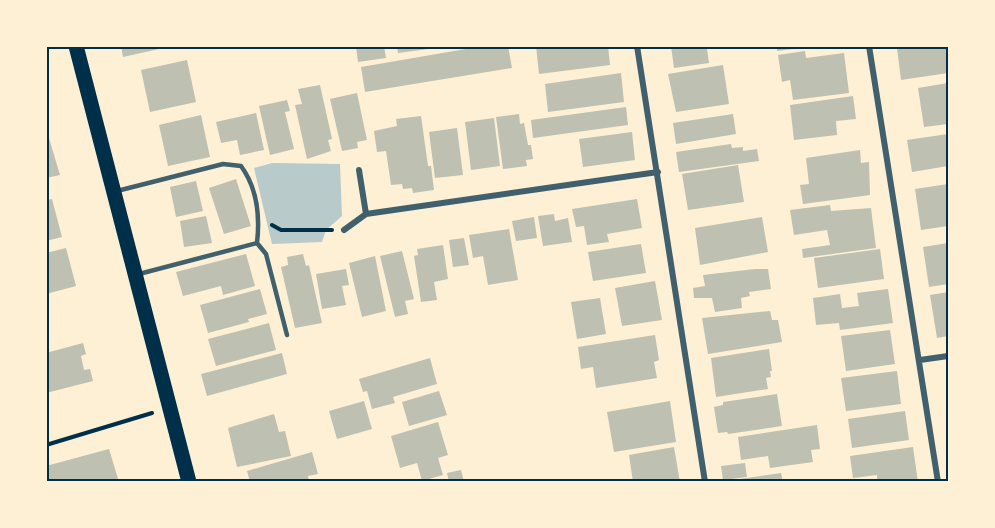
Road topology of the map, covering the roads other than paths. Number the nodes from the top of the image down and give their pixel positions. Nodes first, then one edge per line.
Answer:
1 (76, 46) edge
2 (637, 46) edge
3 (869, 46) edge
4 (359, 170) dead end
5 (658, 172) junction
6 (112, 192) junction
7 (366, 214) junction
8 (344, 230) road end
9 (257, 243) junction
10 (133, 276) junction
11 (287, 335) dead end
12 (948, 356) edge
13 (920, 360) junction
14 (189, 482) edge
15 (705, 482) edge
16 (938, 482) edge

1 - 6 main road
2 - 5 street
3 - 13 street
4 - 7 street
5 - 7 street
5 - 15 street
6 - 9 lane
6 - 10 main road
7 - 8 street
9 - 10 lane
9 - 11 lane
10 - 14 main road
12 - 13 street
13 - 16 street

